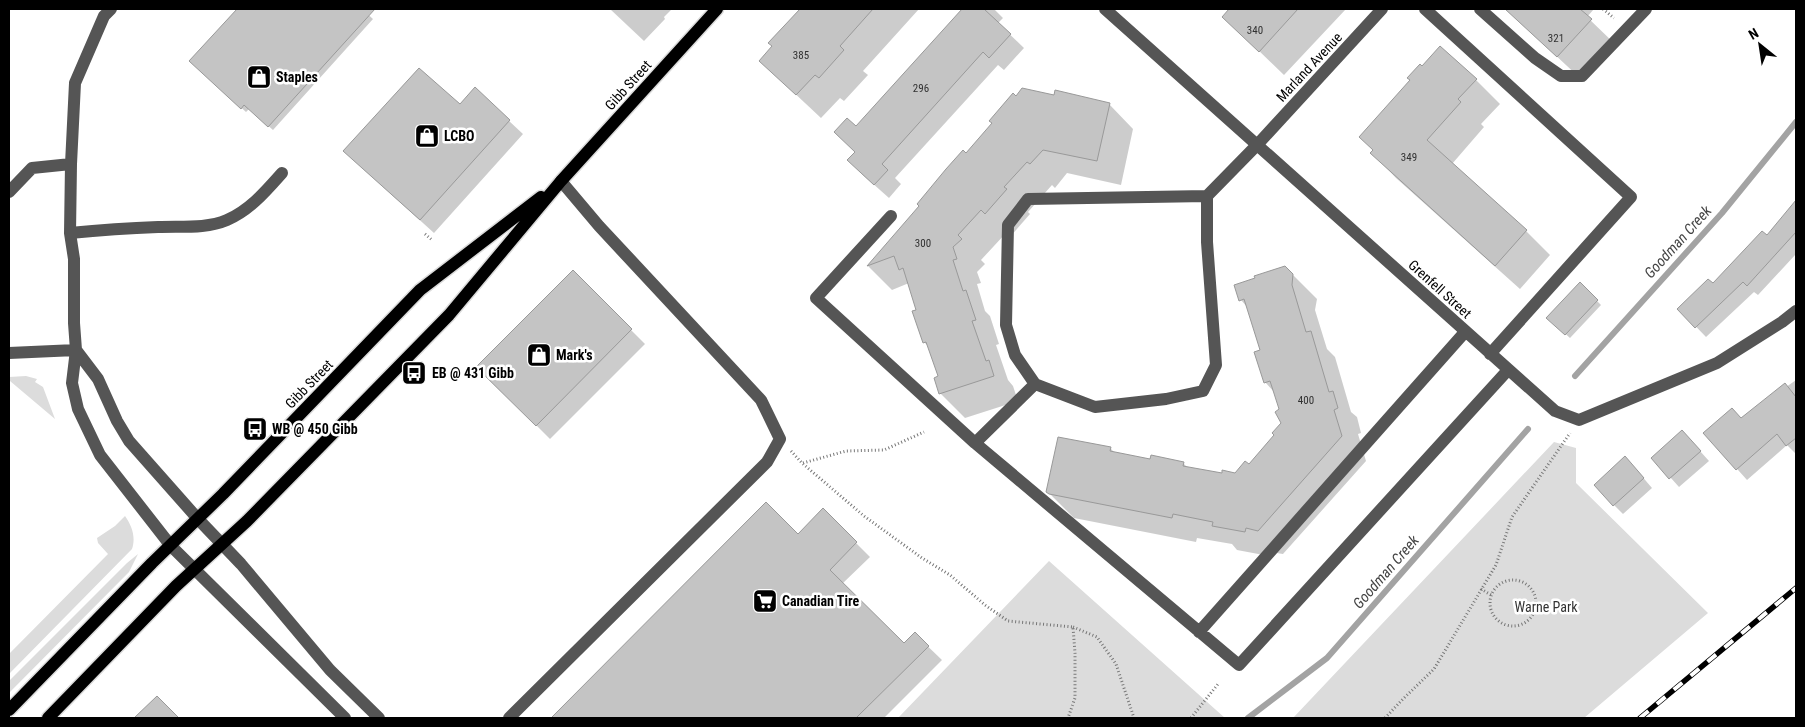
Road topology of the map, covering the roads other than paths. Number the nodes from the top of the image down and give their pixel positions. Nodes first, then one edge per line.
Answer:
1 (717, 9) edge
2 (1104, 9) edge
3 (1382, 9) edge
4 (1425, 9) edge
5 (1480, 9) edge
6 (1646, 9) edge
7 (104, 11) edge
8 (1257, 145) junction
9 (71, 164) junction
10 (282, 173) dead end
11 (561, 181) junction
12 (9, 192) edge
13 (1207, 196) junction
14 (891, 216) dead end
15 (70, 233) junction
16 (1796, 311) edge
17 (1465, 332) junction
18 (76, 350) junction
19 (9, 353) edge
20 (1490, 354) junction
21 (1508, 370) junction
22 (1035, 384) junction
23 (975, 443) junction
24 (198, 519) junction
25 (222, 543) junction
26 (171, 546) junction
27 (193, 569) junction
28 (1198, 632) junction
29 (9, 710) edge
30 (48, 718) edge
31 (345, 718) edge
32 (379, 718) edge
33 (509, 718) edge

1 - 11 main road, Gibb Street
2 - 8 street, Grenfell Street
3 - 8 street, Marland Avenue
4 - 20 street
5 - 6 street
7 - 9 street
8 - 13 street, Marland Avenue
8 - 17 street, Grenfell Street
9 - 12 street
9 - 15 street
10 - 15 street
11 - 24 main road, Gibb Street
11 - 25 main road, Gibb Street
11 - 33 street
13 - 22 street
13 - 22 street
14 - 23 street
15 - 18 street
16 - 21 street, Grenfell Street
17 - 20 street, Grenfell Street
17 - 28 street
18 - 19 street
18 - 24 street
18 - 26 street
20 - 21 street, Grenfell Street
21 - 28 street
22 - 23 street
23 - 28 street
24 - 25 street
24 - 26 main road, Gibb Street
25 - 27 main road, Gibb Street
25 - 32 street
26 - 27 street
26 - 29 main road, Gibb Street
27 - 30 main road, Gibb Street
27 - 31 street

